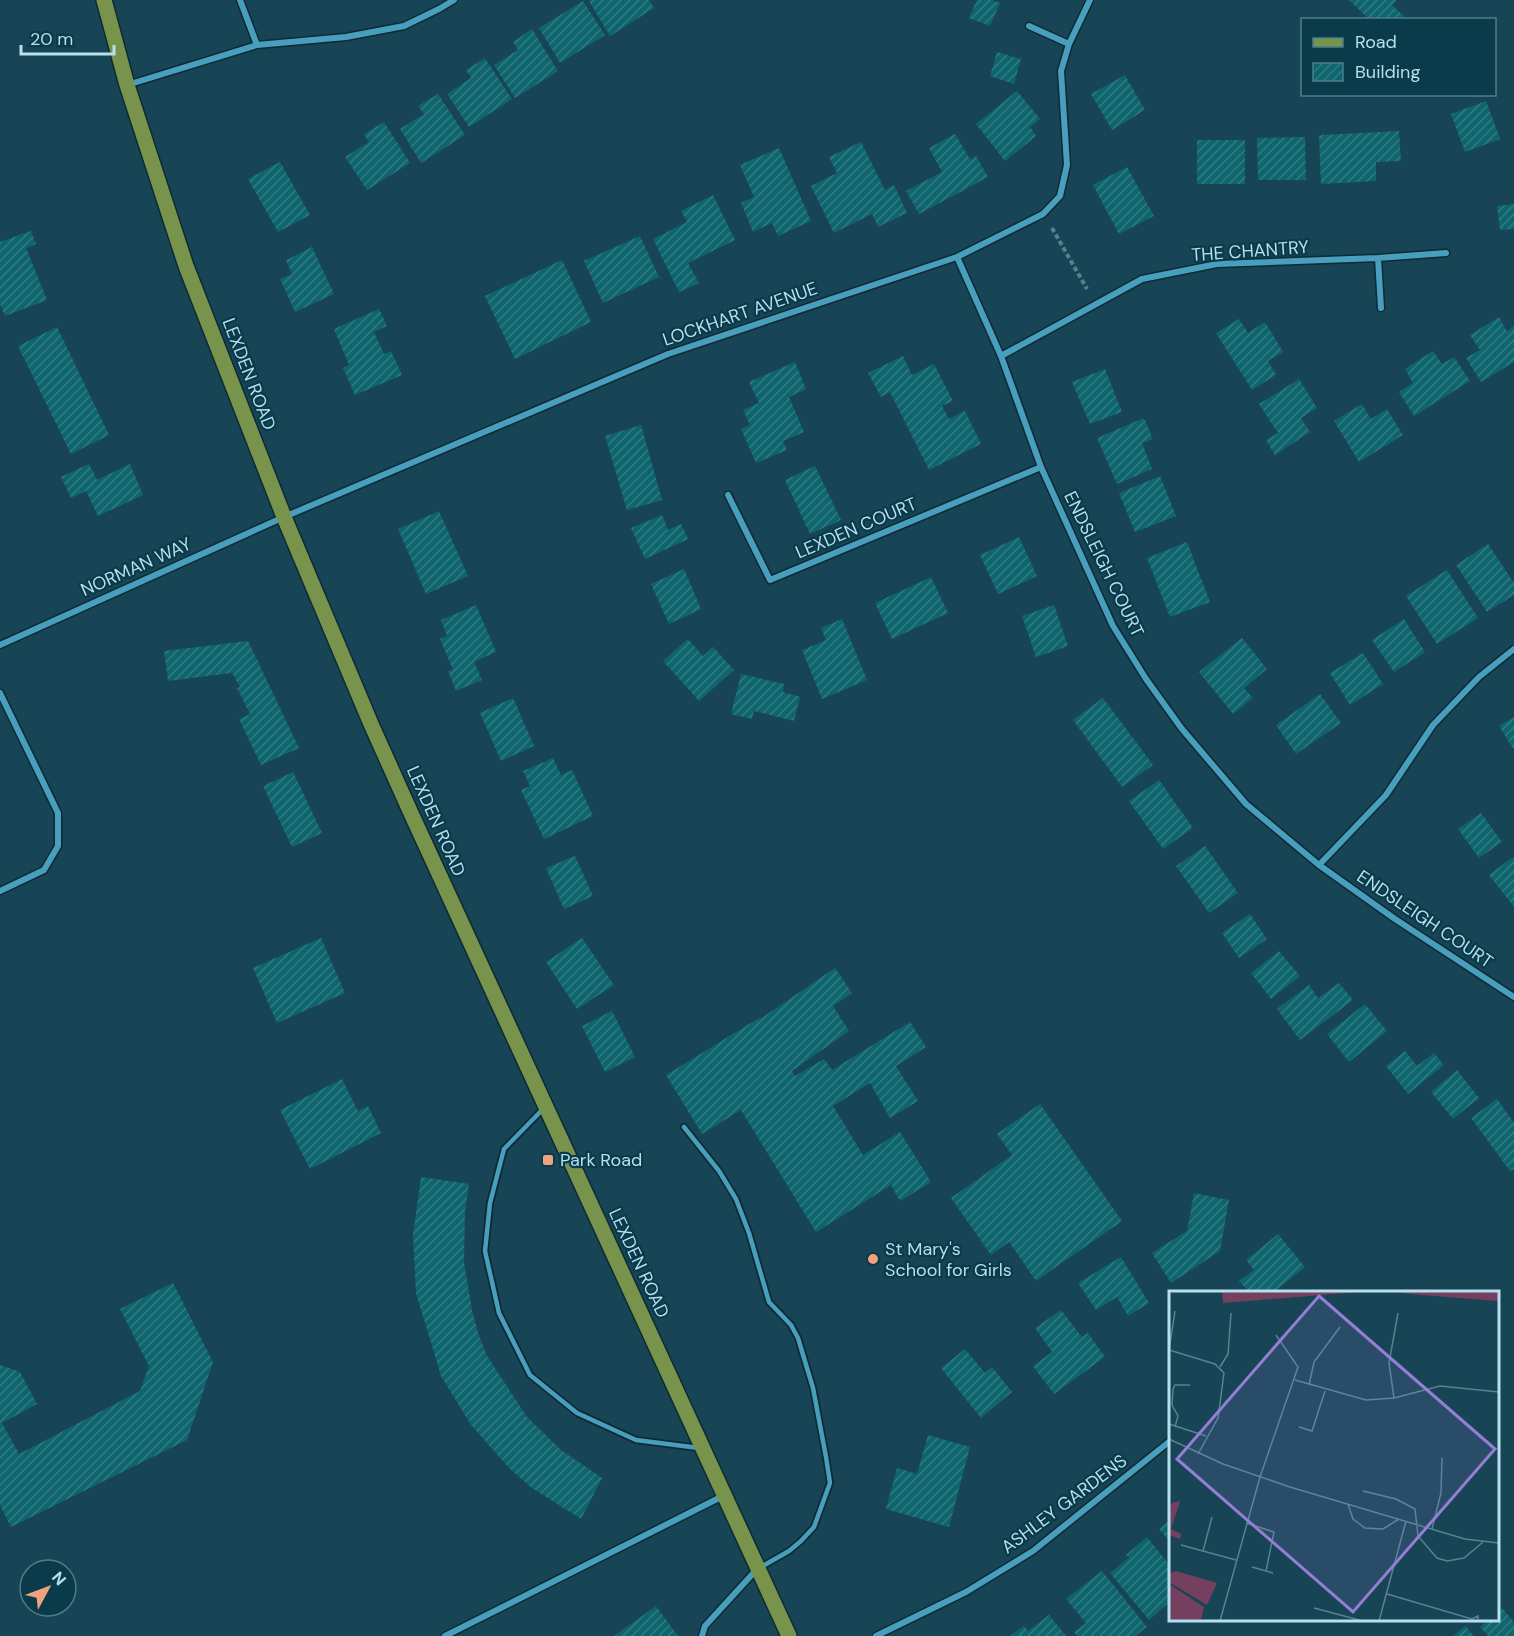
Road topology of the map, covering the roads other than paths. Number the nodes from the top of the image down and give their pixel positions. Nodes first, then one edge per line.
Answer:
1 (104, 0) edge
2 (240, 0) edge
3 (454, 0) edge
4 (1090, 0) edge
5 (1029, 26) dead end
6 (1070, 44) junction
7 (256, 45) junction
8 (127, 85) junction
9 (1446, 253) dead end
10 (957, 257) junction
11 (1378, 258) junction
12 (1381, 308) dead end
13 (1001, 356) junction
14 (1041, 467) junction
15 (728, 495) dead end
16 (284, 517) junction
17 (0, 645) edge
18 (1514, 650) edge
19 (0, 693) edge
20 (1319, 865) junction
21 (0, 891) edge
22 (1514, 997) edge
23 (546, 1107) junction
24 (684, 1127) dead end
25 (1169, 1442) edge
26 (702, 1448) junction
27 (725, 1495) junction
28 (759, 1568) junction
29 (445, 1636) edge
30 (702, 1636) edge
31 (789, 1636) edge
32 (876, 1636) edge

1 - 8 main road, LEXDEN ROAD
2 - 7 street
3 - 7 street
4 - 6 street, LOCKHART AVENUE
5 - 6 street
6 - 10 street, LOCKHART AVENUE
7 - 8 street
8 - 16 main road, LEXDEN ROAD
9 - 11 street, THE CHANTRY
10 - 13 street, ENDSLEIGH COURT
10 - 16 street, LOCKHART AVENUE
11 - 12 street
11 - 13 street, THE CHANTRY
13 - 14 street, ENDSLEIGH COURT
14 - 15 street, LEXDEN COURT
14 - 20 street, ENDSLEIGH COURT
16 - 17 street, NORMAN WAY
16 - 23 main road, LEXDEN ROAD
18 - 20 street
19 - 21 street
20 - 22 street, ENDSLEIGH COURT
23 - 26 main road, LEXDEN ROAD
23 - 26 lane
24 - 28 lane
25 - 32 street, ASHLEY GARDENS
26 - 27 main road, LEXDEN ROAD
27 - 28 main road, LEXDEN ROAD
27 - 29 street
28 - 30 street
28 - 31 main road, LEXDEN ROAD

